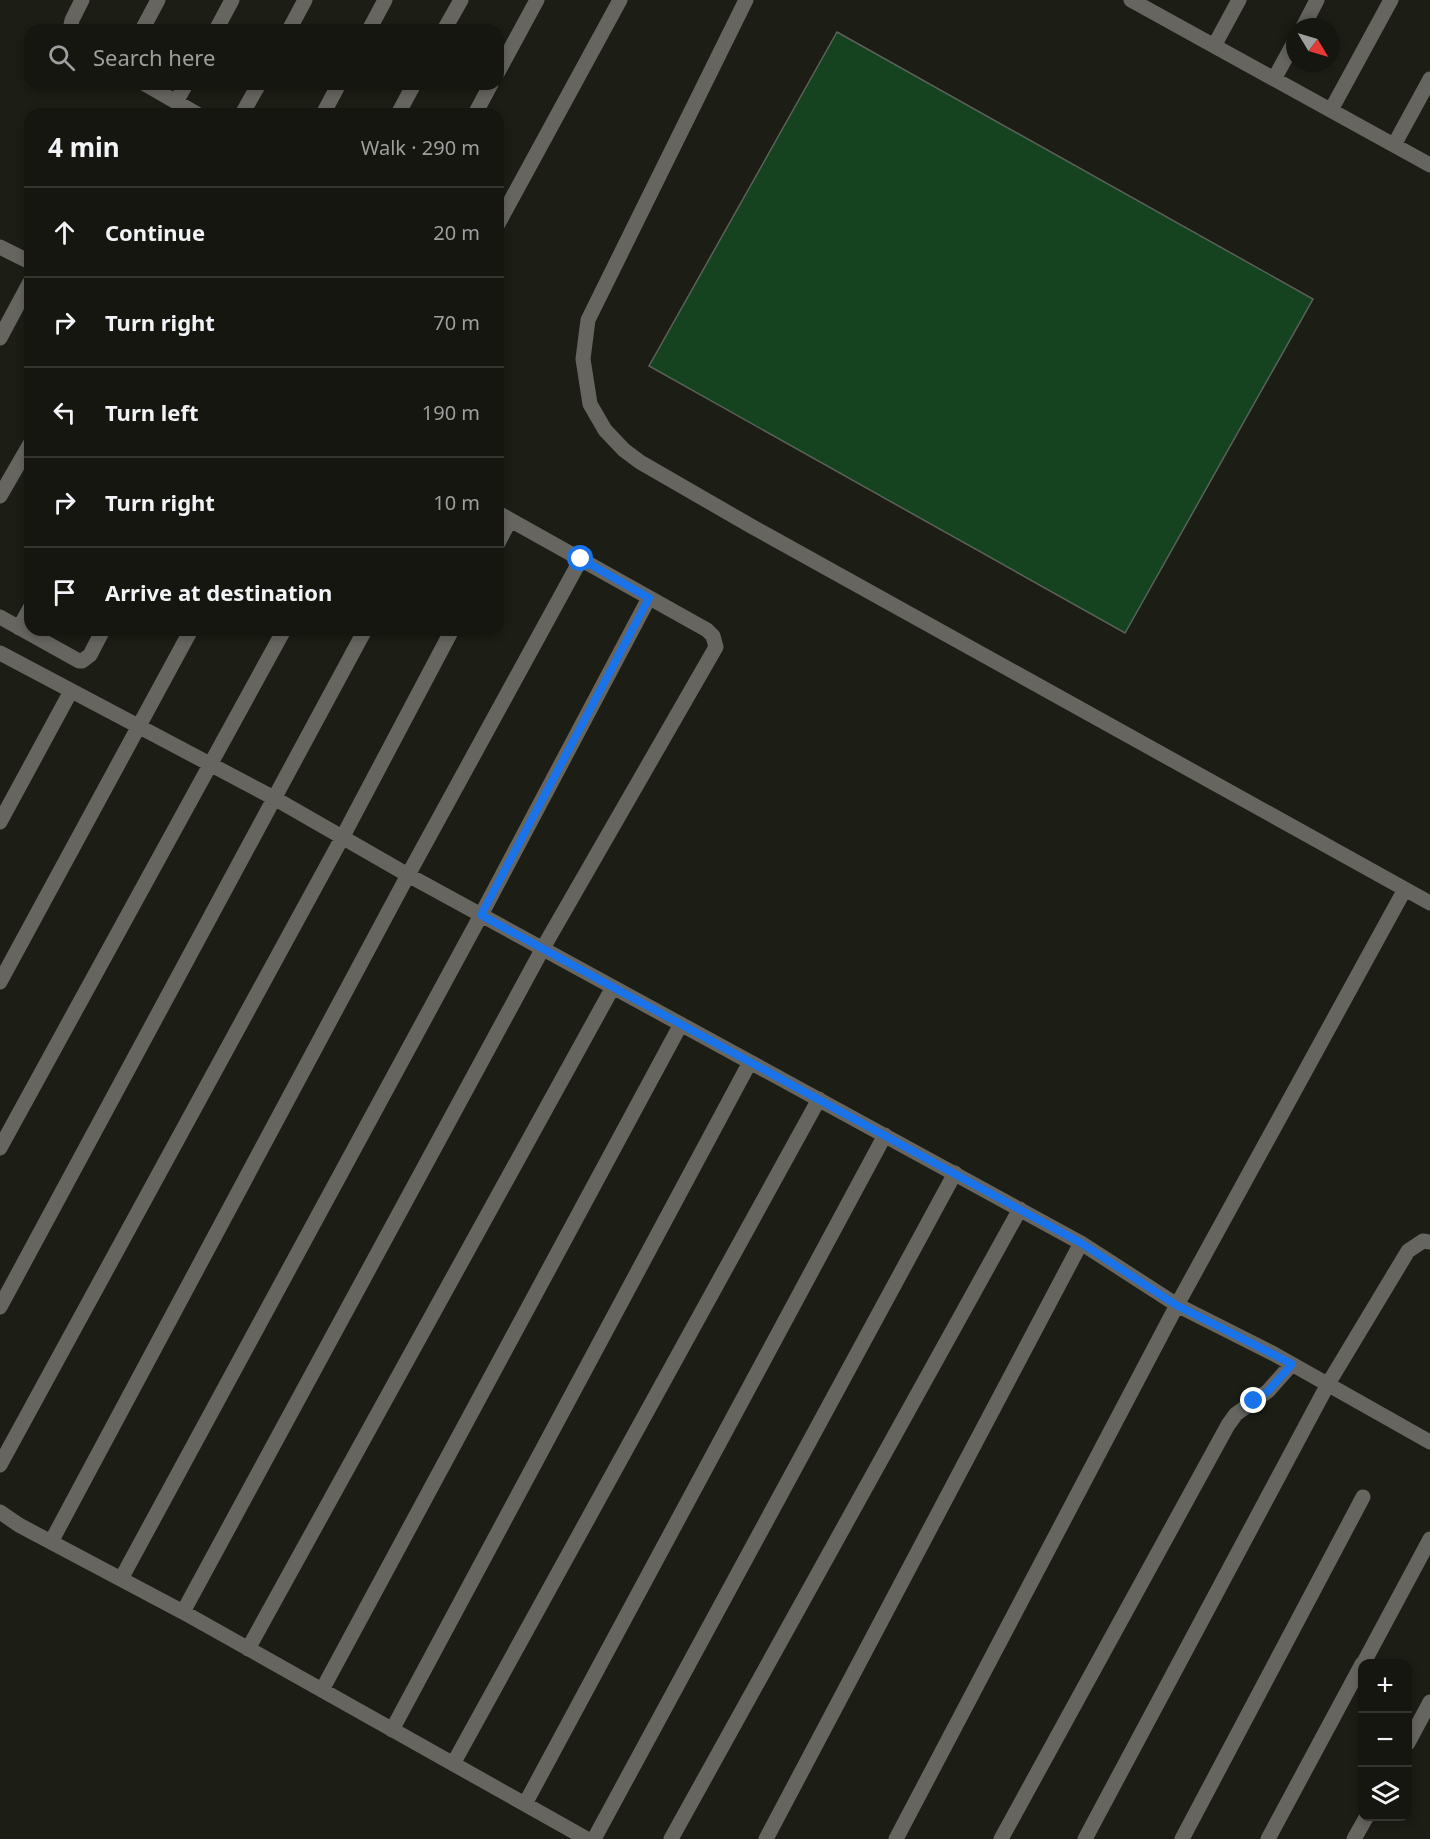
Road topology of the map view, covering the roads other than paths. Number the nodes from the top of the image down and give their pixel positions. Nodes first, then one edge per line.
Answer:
1 (82, 0) edge
2 (158, 0) edge
3 (232, 0) edge
4 (305, 0) edge
5 (385, 0) edge
6 (460, 0) edge
7 (537, 0) edge
8 (620, 0) edge
9 (746, 0) edge
10 (1131, 0) edge
11 (1164, 0) edge
12 (1239, 0) edge
13 (1317, 0) edge
14 (1391, 0) edge
15 (1157, 14) junction
16 (1308, 18) edge
17 (71, 24) edge
18 (145, 24) edge
19 (219, 24) edge
20 (292, 24) edge
21 (372, 24) edge
22 (447, 24) edge
23 (1214, 46) junction
24 (1286, 57) edge
25 (504, 61) edge
26 (1274, 79) junction
27 (1430, 79) edge
28 (156, 90) edge
29 (183, 90) edge
30 (256, 90) edge
31 (336, 90) edge
32 (411, 90) edge
33 (488, 90) edge
34 (177, 102) junction
35 (187, 108) edge
36 (245, 108) edge
37 (326, 108) edge
38 (401, 108) edge
39 (478, 108) edge
40 (1331, 110) junction
41 (1394, 146) junction
42 (1430, 165) edge
43 (504, 213) edge
44 (0, 247) edge
45 (24, 259) edge
46 (24, 293) edge
47 (0, 338) edge
48 (24, 454) edge
49 (0, 496) edge
50 (504, 517) edge
51 (581, 559) junction
52 (649, 598) junction
53 (0, 617) edge
54 (24, 619) edge
55 (19, 628) junction
56 (24, 631) edge
57 (34, 636) edge
58 (101, 636) edge
59 (188, 636) edge
60 (281, 636) edge
61 (362, 636) edge
62 (449, 636) edge
63 (0, 653) edge
64 (71, 691) junction
65 (138, 726) junction
66 (210, 764) junction
67 (274, 798) junction
68 (0, 822) edge
69 (342, 838) junction
70 (408, 875) junction
71 (1405, 890) junction
72 (1430, 903) edge
73 (481, 915) junction
74 (543, 948) junction
75 (0, 982) edge
76 (613, 987) junction
77 (681, 1024) junction
78 (750, 1062) junction
79 (819, 1100) junction
80 (885, 1136) junction
81 (0, 1148) edge
82 (955, 1173) junction
83 (1020, 1209) junction
84 (1430, 1242) edge
85 (1081, 1243) junction
86 (1176, 1305) junction
87 (0, 1307) edge
88 (1292, 1364) junction
89 (1328, 1384) junction
90 (1430, 1442) edge
91 (0, 1465) edge
92 (1363, 1497) dead end
93 (0, 1512) edge
94 (1430, 1539) edge
95 (51, 1542) junction
96 (121, 1579) junction
97 (183, 1612) junction
98 (248, 1649) junction
99 (1366, 1659) edge
100 (1358, 1673) edge
101 (322, 1690) junction
102 (1430, 1702) edge
103 (392, 1730) junction
104 (1412, 1734) edge
105 (453, 1764) junction
106 (525, 1804) junction
107 (1364, 1821) edge
108 (587, 1839) edge
109 (594, 1839) edge
110 (671, 1839) edge
111 (766, 1839) edge
112 (896, 1839) edge
113 (1001, 1839) edge
114 (1085, 1839) edge
115 (1182, 1839) edge
116 (1268, 1839) edge
117 (1354, 1839) edge

1 - 17 lane
2 - 18 lane
3 - 19 lane
4 - 20 lane
5 - 21 lane
6 - 22 lane
7 - 25 lane
8 - 43 lane
9 - 71 lane
10 - 15 lane
11 - 15 lane
12 - 23 lane
13 - 16 lane
14 - 40 lane
15 - 23 lane
23 - 26 lane
24 - 26 lane
26 - 40 lane
27 - 41 lane
28 - 34 lane
29 - 34 lane
30 - 36 lane
31 - 37 lane
32 - 38 lane
33 - 39 lane
34 - 35 lane
40 - 41 lane
41 - 42 lane
44 - 45 lane
46 - 47 lane
48 - 49 lane
50 - 51 lane
51 - 52 lane
51 - 70 lane
52 - 73 lane
52 - 74 lane
53 - 55 lane
54 - 55 lane
55 - 56 lane
57 - 58 lane
59 - 65 lane
60 - 66 lane
61 - 67 lane
62 - 69 lane
63 - 64 lane
64 - 65 lane
64 - 68 lane
65 - 66 lane
65 - 75 lane
66 - 67 lane
66 - 81 lane
67 - 69 lane
67 - 87 lane
69 - 70 lane
69 - 91 lane
70 - 73 lane
70 - 95 lane
71 - 72 lane
71 - 86 lane
73 - 74 lane
73 - 96 lane
74 - 76 lane
74 - 97 lane
76 - 77 lane
76 - 98 lane
77 - 78 lane
77 - 101 lane
78 - 79 lane
78 - 103 lane
79 - 80 lane
79 - 105 lane
80 - 82 lane
80 - 106 lane
82 - 83 lane
82 - 109 lane
83 - 85 lane
83 - 110 lane
84 - 89 lane
85 - 86 lane
85 - 111 lane
86 - 88 lane
86 - 112 lane
88 - 89 lane
88 - 113 lane
89 - 90 lane
89 - 114 lane
92 - 115 lane
93 - 95 lane
94 - 99 lane
95 - 96 lane
96 - 97 lane
97 - 98 lane
98 - 101 lane
100 - 116 lane
101 - 103 lane
102 - 104 lane
103 - 105 lane
105 - 106 lane
106 - 108 lane
107 - 117 lane

